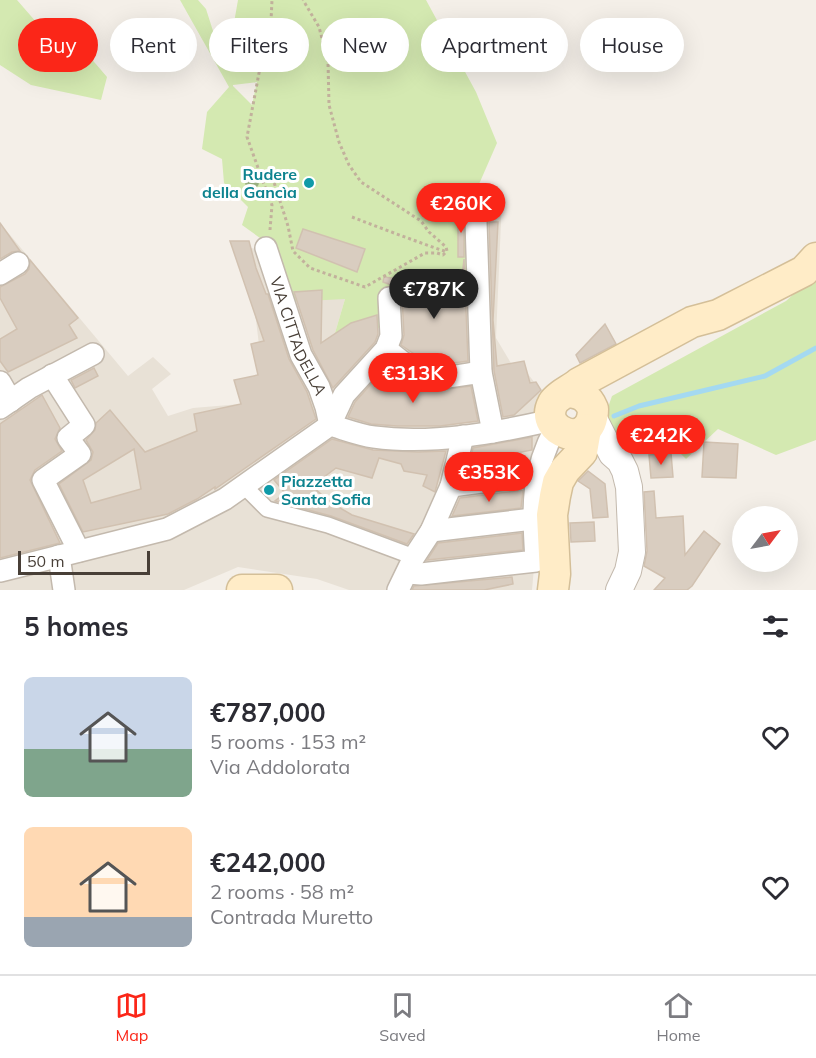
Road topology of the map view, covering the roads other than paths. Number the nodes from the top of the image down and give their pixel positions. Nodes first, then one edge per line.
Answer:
1 (477, 202) dead end
2 (266, 248) road end
3 (816, 258) edge
4 (389, 298) dead end
5 (387, 349) junction
6 (93, 354) dead end
7 (481, 372) junction
8 (52, 375) junction
9 (0, 382) edge
10 (6, 405) edge
11 (330, 425) junction
12 (493, 432) junction
13 (569, 433) junction
14 (463, 436) junction
15 (612, 454) junction
16 (243, 485) junction
17 (451, 486) junction
18 (533, 519) junction
19 (430, 531) junction
20 (69, 554) junction
21 (0, 571) edge
22 (406, 573) edge
23 (64, 590) edge
24 (242, 590) edge
25 (277, 590) edge
26 (553, 590) edge
27 (619, 590) edge

1 - 7 street
2 - 11 street, VIA CITTADELLA
3 - 13 main road
4 - 5 street
5 - 7 street
5 - 11 street
6 - 8 street
7 - 12 street
8 - 10 street
8 - 20 street
9 - 10 street
11 - 14 street
11 - 16 street
12 - 13 street
12 - 14 street
13 - 15 street
13 - 15 street
13 - 17 street
13 - 18 street
13 - 26 main road
14 - 17 street
15 - 27 street
16 - 20 street
16 - 22 street
17 - 19 street
18 - 19 street
18 - 22 street
19 - 22 street
20 - 21 street
20 - 23 street
24 - 25 main road

